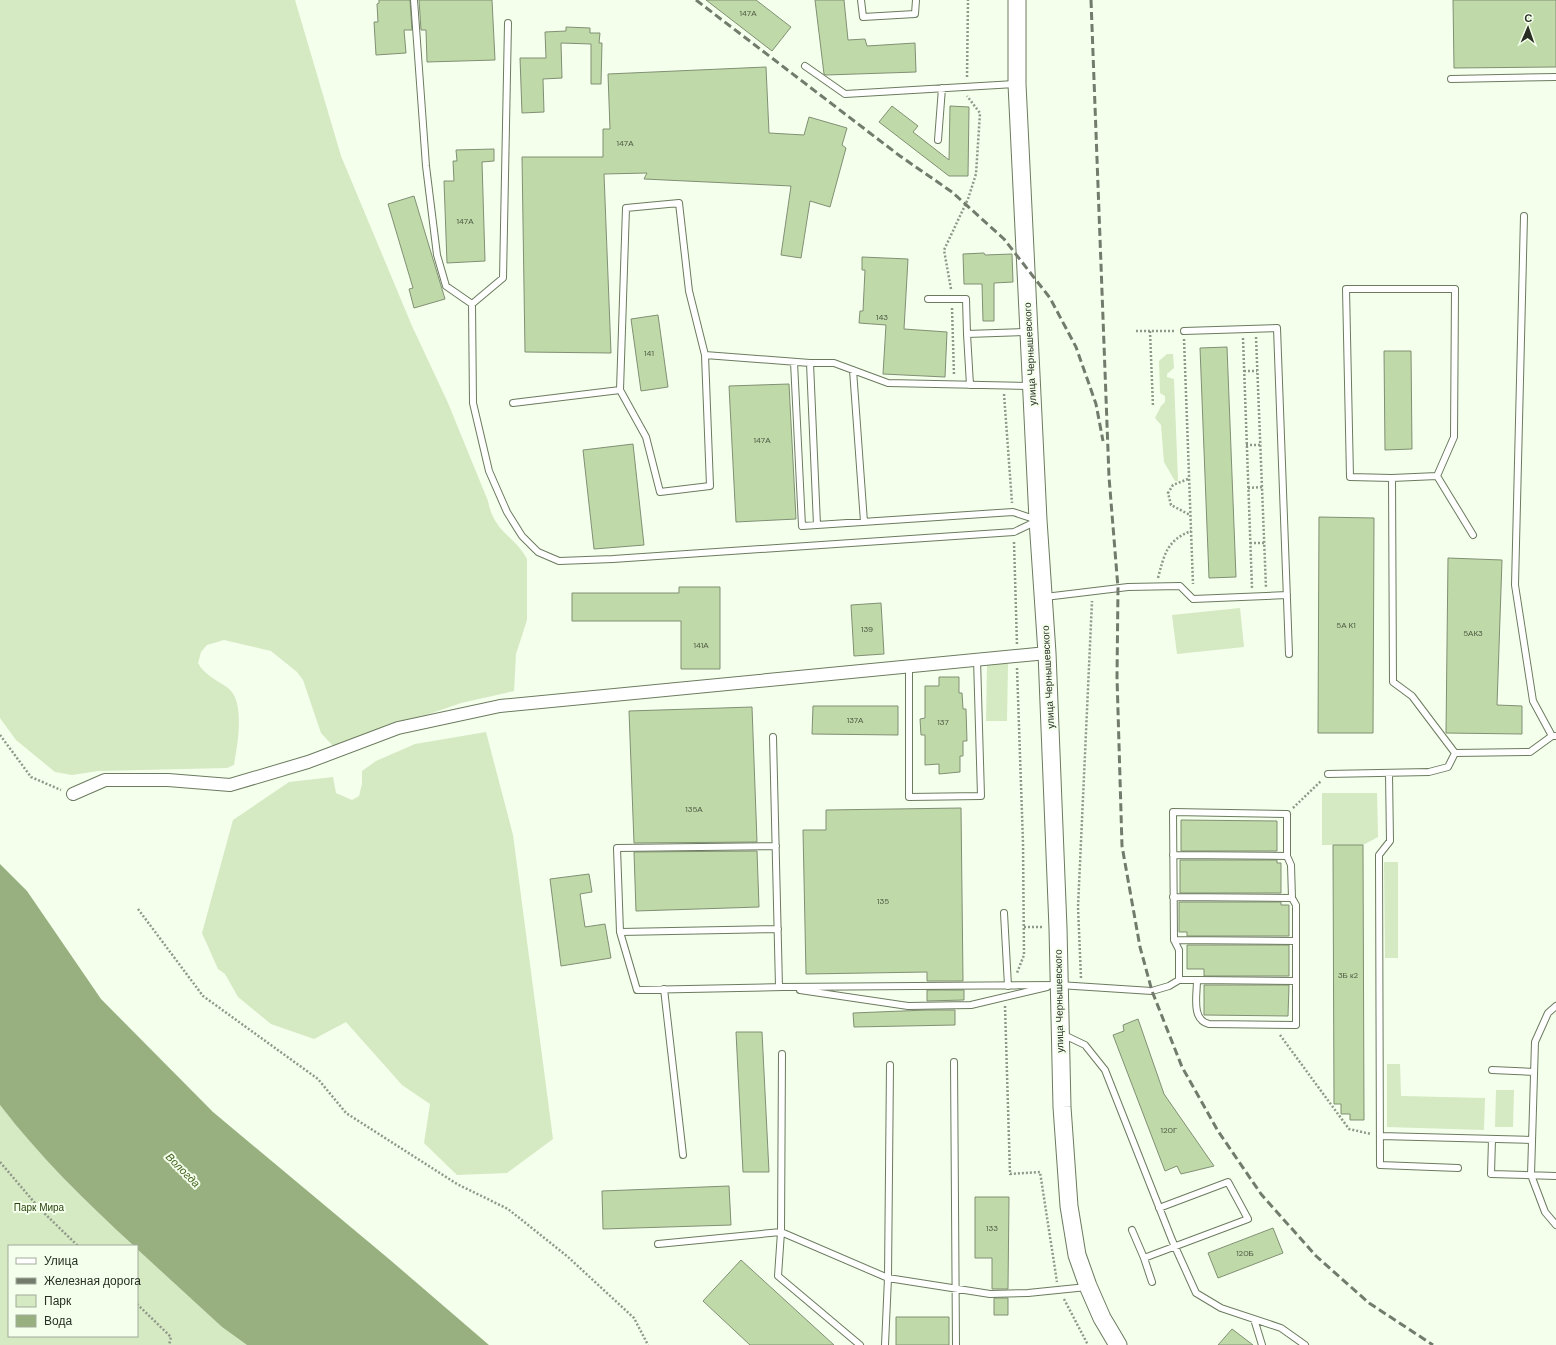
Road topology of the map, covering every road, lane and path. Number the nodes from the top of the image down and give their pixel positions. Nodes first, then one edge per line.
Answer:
1 (414, 0) edge
2 (861, 0) edge
3 (916, 0) edge
4 (968, 0) edge
5 (1017, 0) edge
6 (508, 23) dead end
7 (805, 66) dead end
8 (1556, 76) edge
9 (1451, 79) dead end
10 (1016, 84) junction
11 (966, 87) junction
12 (942, 88) junction
13 (938, 140) dead end
14 (1524, 216) dead end
15 (928, 299) dead end
16 (952, 299) junction
17 (472, 304) junction
18 (1242, 329) junction
19 (1256, 329) junction
20 (1136, 331) dead end
21 (1150, 331) junction
22 (1184, 331) junction
23 (1029, 332) junction
24 (967, 334) junction
25 (705, 354) junction
26 (794, 362) junction
27 (810, 363) junction
28 (853, 370) junction
29 (1244, 371) junction
30 (1257, 371) junction
31 (970, 383) junction
32 (1004, 386) junction
33 (1032, 386) junction
34 (620, 390) junction
35 (513, 404) dead end
36 (1153, 407) dead end
37 (1246, 445) junction
38 (1260, 445) junction
39 (1437, 476) junction
40 (1392, 478) junction
41 (1189, 479) junction
42 (1262, 487) junction
43 (1248, 488) junction
44 (1013, 512) junction
45 (1190, 515) junction
46 (1038, 520) junction
47 (864, 522) junction
48 (817, 525) junction
49 (1191, 530) junction
50 (1014, 532) junction
51 (1473, 535) dead end
52 (1250, 543) junction
53 (1264, 543) junction
54 (1157, 587) junction
55 (1093, 591) junction
56 (1287, 595) junction
57 (1266, 596) junction
58 (1043, 597) junction
59 (1252, 597) junction
60 (1193, 599) junction
61 (1047, 653) junction
62 (1289, 654) dead end
63 (1017, 656) junction
64 (977, 659) junction
65 (909, 666) junction
66 (0, 735) edge
67 (1554, 736) edge
68 (773, 737) dead end
69 (1455, 753) junction
70 (1328, 774) joint
71 (1389, 774) junction
72 (73, 794) joint
73 (1287, 814) junction
74 (776, 846) junction
75 (1173, 855) junction
76 (1287, 856) junction
77 (1173, 897) junction
78 (1292, 898) junction
79 (138, 909) dead end
80 (1004, 913) dead end
81 (778, 929) junction
82 (620, 932) junction
83 (1174, 940) junction
84 (1296, 941) junction
85 (1179, 980) junction
86 (1197, 980) junction
87 (1296, 981) junction
88 (1059, 985) junction
89 (1010, 986) junction
90 (1081, 986) junction
91 (779, 987) junction
92 (664, 989) junction
93 (1009, 996) junction
94 (1556, 1006) edge
95 (1272, 1025) junction
96 (1059, 1033) junction
97 (782, 1054) dead end
98 (954, 1062) dead end
99 (890, 1065) dead end
100 (1492, 1070) dead end
101 (1534, 1072) junction
102 (1380, 1136) junction
103 (1492, 1139) junction
104 (1532, 1140) junction
105 (683, 1155) dead end
106 (0, 1162) edge
107 (1458, 1168) dead end
108 (1531, 1176) junction
109 (1556, 1176) edge
110 (1159, 1208) junction
111 (1556, 1224) edge
112 (1132, 1230) dead end
113 (781, 1232) junction
114 (658, 1244) dead end
115 (77, 1245) edge
116 (1175, 1246) junction
117 (1144, 1258) junction
118 (888, 1278) junction
119 (1152, 1282) dead end
120 (1088, 1286) junction
121 (956, 1289) junction
122 (1059, 1290) junction
123 (138, 1305) edge
124 (1254, 1320) junction
125 (169, 1345) edge
126 (648, 1345) edge
127 (860, 1345) edge
128 (885, 1345) edge
129 (956, 1345) edge
130 (1088, 1345) edge
131 (1118, 1345) edge
132 (1262, 1345) edge
133 (1305, 1345) edge

1 - 17 lane
2 - 3 lane
4 - 11 path
5 - 10 main road, улица Чернышевского
6 - 17 lane
7 - 12 lane
8 - 9 lane
10 - 11 lane
10 - 23 main road, улица Чернышевского
11 - 12 lane
11 - 16 path
12 - 13 lane
14 - 67 lane
15 - 16 lane
16 - 24 lane
16 - 31 path
17 - 50 lane
18 - 19 lane
18 - 22 lane
18 - 29 path
19 - 30 path
19 - 56 lane
20 - 21 path
21 - 22 path
21 - 36 path
22 - 41 path
23 - 24 lane
23 - 33 main road, улица Чернышевского
24 - 31 lane
25 - 26 lane
25 - 34 lane
25 - 34 lane
26 - 27 lane
26 - 48 lane
27 - 28 lane
27 - 48 lane
28 - 31 lane
28 - 47 lane
29 - 30 path
29 - 37 path
30 - 38 path
31 - 32 lane
32 - 33 lane
32 - 44 path
33 - 46 main road, улица Чернышевского
34 - 35 lane
37 - 38 path
37 - 43 path
38 - 42 path
39 - 40 lane
39 - 40 lane
39 - 51 lane
40 - 69 lane
41 - 45 path
41 - 45 path
42 - 43 path
42 - 53 path
43 - 52 path
44 - 46 lane
44 - 47 lane
45 - 49 path
46 - 50 lane
46 - 58 main road, улица Чернышевского
47 - 48 lane
49 - 54 path
49 - 60 path
50 - 63 path
52 - 53 path
52 - 59 path
53 - 57 path
54 - 55 lane
54 - 60 lane
55 - 58 lane
55 - 90 path
56 - 57 lane
56 - 62 lane
57 - 59 lane
58 - 61 main road, улица Чернышевского
59 - 60 lane
61 - 63 street
61 - 88 main road, улица Чернышевского
63 - 64 street
63 - 89 path
64 - 65 street
64 - 65 lane
65 - 72 street
66 - 72 path
67 - 69 lane
68 - 74 lane
69 - 71 lane
70 - 71 lane
70 - 73 path
71 - 102 lane
73 - 75 lane
73 - 76 lane
74 - 81 lane
74 - 82 lane
75 - 76 lane
75 - 77 lane
76 - 78 lane
77 - 78 lane
77 - 83 lane
78 - 84 lane
79 - 126 path
80 - 89 lane
81 - 82 lane
81 - 91 lane
82 - 92 lane
83 - 84 lane
83 - 85 lane
84 - 87 lane
85 - 86 lane
85 - 90 lane
86 - 87 lane
86 - 95 lane
87 - 95 lane
88 - 89 lane
88 - 90 lane
88 - 93 lane
88 - 96 main road, улица Чернышевского
89 - 91 lane
91 - 92 lane
91 - 93 lane
92 - 105 lane
93 - 122 path
94 - 101 lane
95 - 102 path
96 - 110 lane
96 - 120 main road, улица Чернышевского
97 - 113 lane
98 - 121 lane
99 - 118 lane
100 - 101 lane
101 - 104 lane
102 - 103 lane
102 - 107 lane
103 - 104 lane
103 - 108 lane
104 - 108 lane
106 - 115 path
108 - 109 lane
108 - 111 lane
110 - 116 lane
110 - 116 lane
112 - 117 lane
113 - 114 lane
113 - 118 lane
113 - 127 lane
116 - 117 lane
116 - 124 lane
117 - 119 lane
118 - 121 lane
118 - 128 lane
120 - 122 lane
120 - 131 main road, улица Чернышевского
121 - 122 lane
121 - 129 lane
122 - 130 path
123 - 125 path
124 - 132 lane
124 - 133 lane

